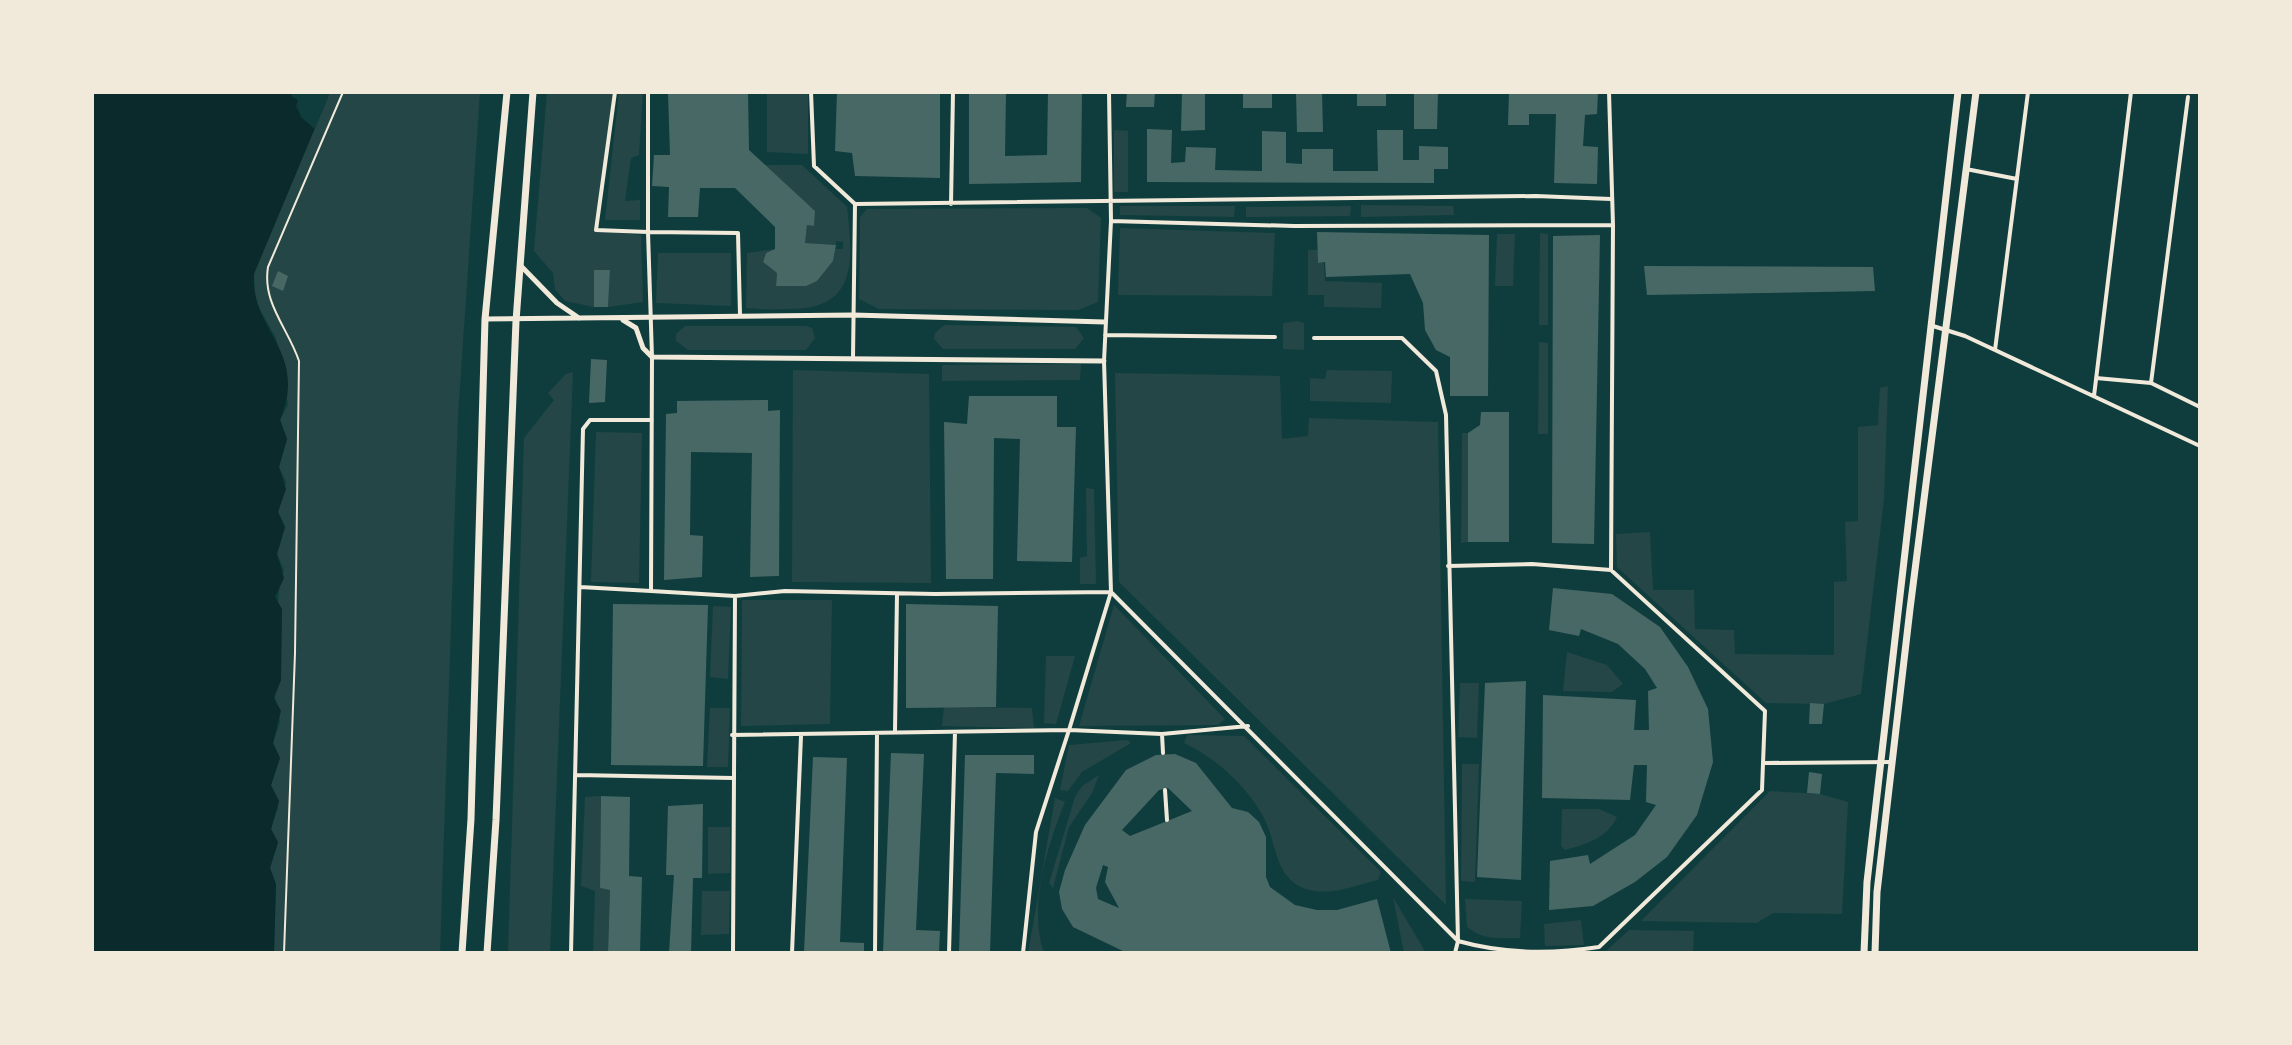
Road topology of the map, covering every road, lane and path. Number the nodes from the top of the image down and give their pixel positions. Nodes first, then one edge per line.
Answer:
1 (343, 92) edge
2 (507, 92) edge
3 (533, 92) edge
4 (615, 92) edge
5 (648, 92) edge
6 (811, 92) edge
7 (953, 92) edge
8 (1109, 92) edge
9 (1609, 92) edge
10 (1958, 92) edge
11 (1976, 92) edge
12 (2028, 92) edge
13 (2131, 92) edge
14 (2188, 97) dead end
15 (1966, 169) junction
16 (2017, 179) junction
17 (1611, 199) junction
18 (1110, 200) junction
19 (855, 204) junction
20 (951, 204) junction
21 (1111, 221) junction
22 (1613, 225) junction
23 (648, 232) junction
24 (520, 265) junction
25 (853, 315) junction
26 (740, 316) junction
27 (649, 317) junction
28 (485, 319) junction
29 (619, 319) junction
30 (584, 320) junction
31 (516, 321) junction
32 (1105, 322) junction
33 (1933, 326) junction
34 (1945, 327) junction
35 (1105, 335) junction
36 (1275, 337) dead end
37 (1314, 338) dead end
38 (1995, 350) junction
39 (652, 357) junction
40 (853, 360) junction
41 (1104, 361) junction
42 (2096, 378) junction
43 (2151, 383) junction
44 (2094, 396) junction
45 (2200, 407) edge
46 (652, 420) junction
47 (2200, 446) edge
48 (1448, 566) junction
49 (1611, 570) junction
50 (580, 587) junction
51 (651, 591) junction
52 (1111, 592) junction
53 (897, 594) junction
54 (735, 596) junction
55 (1248, 726) junction
56 (1069, 730) junction
57 (895, 731) junction
58 (955, 732) junction
59 (877, 733) junction
60 (1162, 734) junction
61 (732, 735) junction
62 (801, 736) junction
63 (1163, 753) dead end
64 (1892, 762) junction
65 (1764, 763) junction
66 (1880, 764) junction
67 (577, 775) junction
68 (733, 778) junction
69 (1165, 790) dead end
70 (1167, 820) dead end
71 (1458, 941) junction
72 (284, 953) edge
73 (462, 953) edge
74 (487, 953) edge
75 (571, 953) edge
76 (733, 953) edge
77 (792, 953) edge
78 (875, 953) edge
79 (949, 953) edge
80 (1023, 953) edge
81 (1455, 953) edge
82 (1864, 953) edge
83 (1875, 953) edge

1 - 72 path
2 - 28 main road
3 - 24 main road
4 - 23 street
5 - 23 street
6 - 19 street
7 - 20 street
8 - 18 street
9 - 17 street
10 - 33 main road
11 - 15 main road
12 - 16 street
13 - 42 street
14 - 43 street
15 - 16 street
15 - 34 main road
16 - 38 street
17 - 18 street
17 - 22 street
18 - 20 street
18 - 21 street
19 - 20 street
19 - 25 street
21 - 22 street
21 - 32 street
22 - 49 street
23 - 26 street
23 - 27 street
24 - 30 street
24 - 31 main road
25 - 26 street
25 - 32 street
25 - 40 street
26 - 27 street
27 - 29 street
27 - 39 street
28 - 31 street
28 - 73 main road
29 - 30 street
29 - 39 street
30 - 31 street
31 - 74 main road
32 - 35 street
33 - 34 street
33 - 66 main road
34 - 38 street
34 - 64 main road
35 - 36 street
35 - 41 street
37 - 48 street
38 - 44 street
39 - 40 street
39 - 46 street
40 - 41 street
41 - 52 street
42 - 43 street
42 - 44 street
43 - 45 street
44 - 47 street
46 - 50 street
46 - 51 street
48 - 49 street
48 - 71 street
49 - 65 street
50 - 51 street
50 - 67 street
51 - 54 street
52 - 53 street
52 - 55 street
52 - 56 street
53 - 54 street
53 - 57 street
54 - 61 street
55 - 60 street
55 - 71 street
56 - 58 street
56 - 60 street
56 - 80 street
57 - 58 street
57 - 59 street
58 - 79 street
59 - 62 street
59 - 78 street
60 - 63 street
61 - 62 street
61 - 68 street
62 - 77 street
64 - 66 street
64 - 83 main road
65 - 66 street
65 - 71 street
66 - 82 main road
67 - 68 street
67 - 75 street
68 - 76 street
69 - 70 street
71 - 81 street

